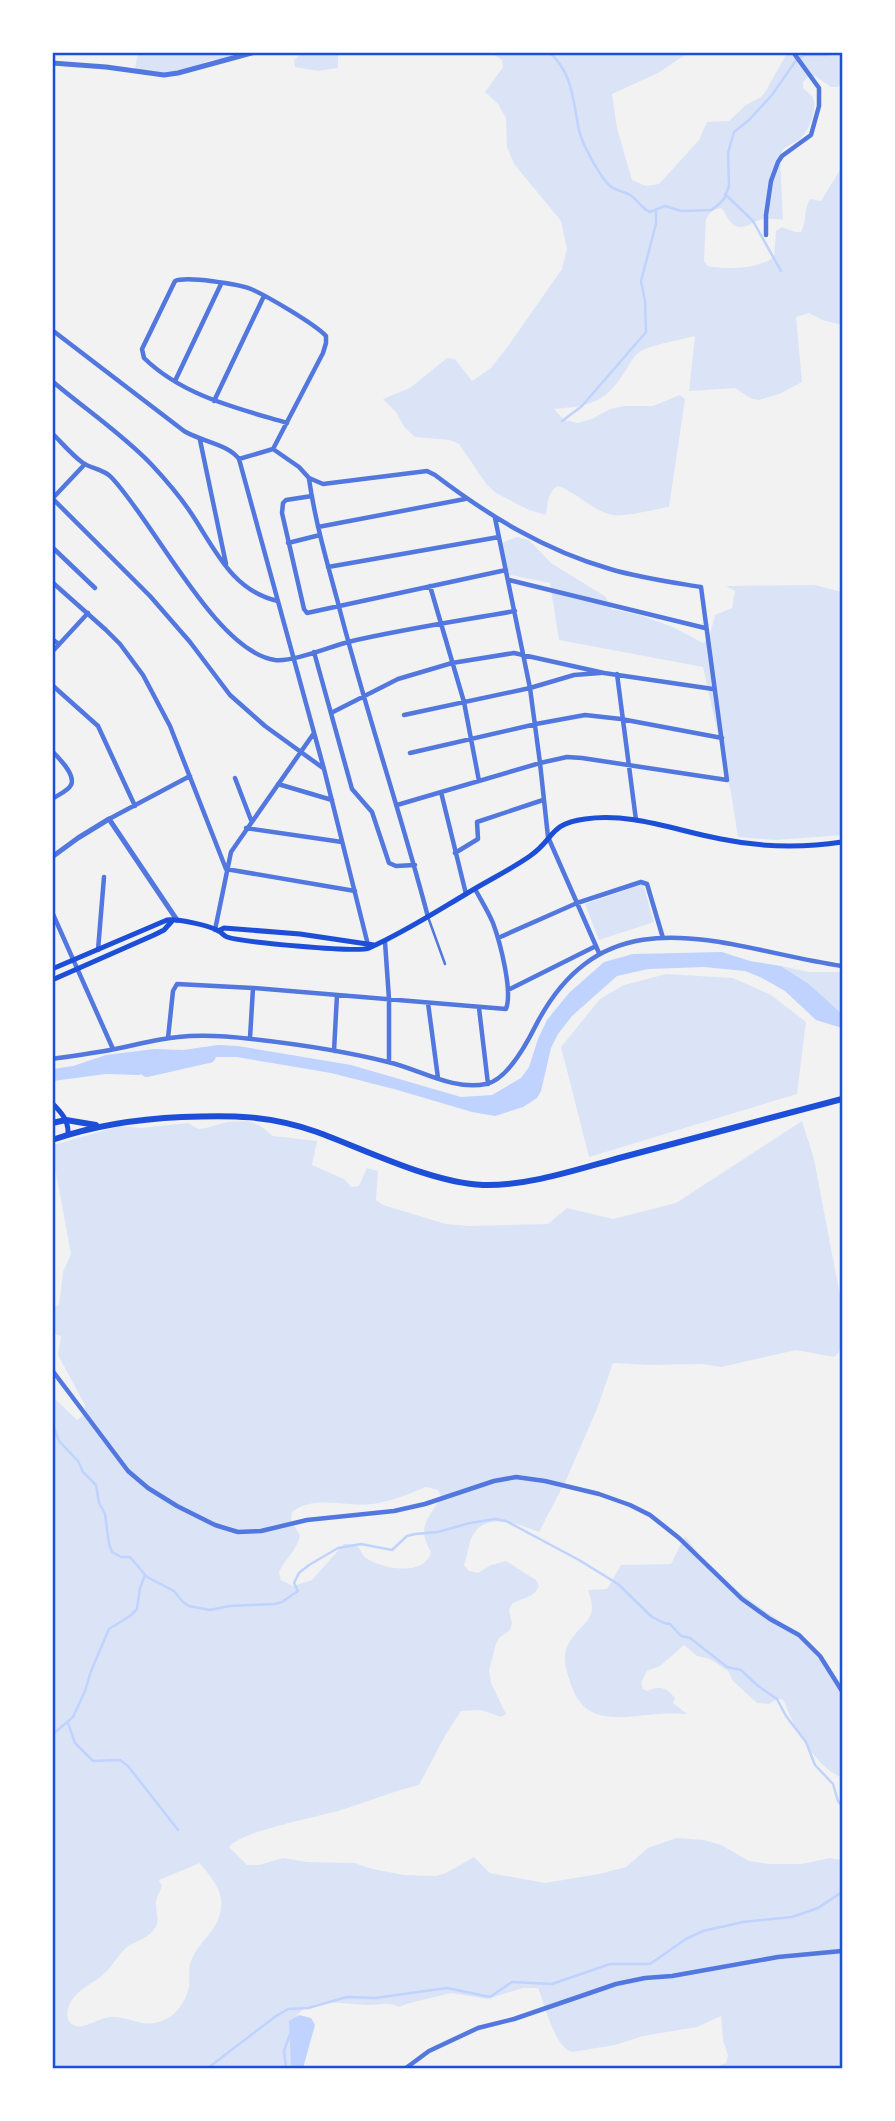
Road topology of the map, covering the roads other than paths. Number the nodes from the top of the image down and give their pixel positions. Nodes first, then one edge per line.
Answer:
1 (255, 52) edge
2 (793, 52) edge
3 (52, 64) edge
4 (766, 235) dead end
5 (221, 284) junction
6 (264, 296) junction
7 (52, 330) edge
8 (52, 381) edge
9 (175, 381) junction
10 (214, 401) junction
11 (287, 423) junction
12 (52, 433) edge
13 (200, 440) junction
14 (273, 449) junction
15 (239, 459) junction
16 (85, 464) junction
17 (309, 478) junction
18 (312, 496) junction
19 (53, 499) edge
20 (467, 499) junction
21 (495, 518) junction
22 (318, 527) junction
23 (320, 535) junction
24 (499, 537) junction
25 (288, 543) junction
26 (52, 547) edge
27 (328, 567) junction
28 (227, 568) junction
29 (506, 570) junction
30 (509, 580) junction
31 (52, 582) edge
32 (430, 586) junction
33 (95, 588) dead end
34 (278, 601) junction
35 (339, 607) junction
36 (515, 611) junction
37 (88, 613) junction
38 (441, 624) junction
39 (705, 628) junction
40 (52, 639) edge
41 (348, 642) junction
42 (59, 644) junction
43 (52, 652) edge
44 (314, 652) junction
45 (523, 655) junction
46 (294, 658) junction
47 (452, 663) junction
48 (604, 673) junction
49 (617, 674) junction
50 (52, 685) edge
51 (530, 688) junction
52 (713, 689) junction
53 (365, 697) junction
54 (464, 702) junction
55 (331, 713) junction
56 (404, 715) dead end
57 (621, 719) junction
58 (536, 724) junction
59 (314, 733) junction
60 (722, 738) junction
61 (470, 739) junction
62 (52, 751) edge
63 (300, 753) junction
64 (410, 753) dead end
65 (540, 763) junction
66 (628, 765) junction
67 (324, 769) junction
68 (190, 776) junction
69 (235, 778) dead end
70 (479, 781) junction
71 (278, 785) junction
72 (441, 792) junction
73 (53, 796) edge
74 (332, 800) junction
75 (543, 800) junction
76 (397, 805) junction
77 (135, 806) junction
78 (109, 819) junction
79 (636, 820) junction
80 (251, 821) junction
81 (246, 828) junction
82 (548, 837) junction
83 (343, 842) junction
84 (842, 842) edge
85 (456, 852) junction
86 (52, 857) edge
87 (415, 866) junction
88 (226, 869) junction
89 (104, 877) dead end
90 (475, 888) junction
91 (355, 891) junction
92 (466, 894) junction
93 (578, 903) junction
94 (52, 912) edge
95 (428, 917) junction
96 (175, 920) junction
97 (216, 930) junction
98 (498, 938) junction
99 (663, 938) junction
100 (385, 942) junction
101 (370, 946) junction
102 (596, 946) junction
103 (98, 950) junction
104 (599, 953) junction
105 (75, 960) junction
106 (444, 964) dead end
107 (842, 966) edge
108 (52, 969) edge
109 (78, 969) junction
110 (52, 980) edge
111 (253, 988) junction
112 (508, 990) junction
113 (337, 995) junction
114 (389, 999) junction
115 (428, 1003) junction
116 (479, 1008) junction
117 (168, 1038) junction
118 (250, 1038) junction
119 (113, 1049) junction
120 (334, 1051) junction
121 (52, 1059) edge
122 (389, 1062) junction
123 (438, 1078) junction
124 (488, 1084) junction
125 (842, 1099) edge
126 (52, 1103) edge
127 (66, 1120) junction
128 (52, 1124) edge
129 (101, 1125) junction
130 (68, 1135) junction
131 (54, 1137) edge
132 (52, 1370) edge
133 (842, 1691) edge
134 (842, 1951) edge
135 (406, 2068) edge

1 - 3 street
2 - 4 street
5 - 6 street
5 - 9 street
5 - 9 street
6 - 10 street
6 - 11 street
7 - 13 street
8 - 28 street
9 - 10 street
10 - 11 street
11 - 14 street
12 - 16 street
13 - 15 street
13 - 28 street
14 - 15 street
14 - 17 street
15 - 34 street
16 - 19 street
16 - 46 street
17 - 18 street
17 - 20 street
18 - 22 street
18 - 25 street
19 - 63 street
20 - 21 street
20 - 22 street
21 - 24 street
21 - 39 street
22 - 23 street
23 - 25 street
23 - 27 street
24 - 27 street
24 - 29 street
25 - 35 street
26 - 33 street
27 - 35 street
28 - 34 street
29 - 30 street
29 - 32 street
30 - 36 street
30 - 39 street
31 - 37 street
32 - 35 street
32 - 38 street
34 - 46 street
35 - 41 street
36 - 38 street
36 - 45 street
37 - 42 street
37 - 68 street
38 - 41 street
38 - 47 street
39 - 52 street
40 - 42 street
41 - 44 street
41 - 53 street
42 - 43 street
44 - 46 street
44 - 55 street
45 - 47 street
45 - 48 street
45 - 51 street
46 - 59 street
47 - 53 street
47 - 54 street
48 - 49 street
48 - 51 street
49 - 52 street
49 - 57 street
50 - 77 street
51 - 54 street
51 - 58 street
52 - 60 street
53 - 55 street
53 - 76 street
54 - 56 street
54 - 61 street
55 - 87 street
57 - 58 street
57 - 60 street
57 - 66 street
58 - 61 street
58 - 65 street
59 - 63 street
59 - 67 street
60 - 66 street
61 - 64 street
61 - 70 street
62 - 73 street
63 - 67 street
63 - 71 street
65 - 66 street
65 - 70 street
65 - 75 street
66 - 79 street
67 - 74 street
68 - 77 street
68 - 88 street
69 - 80 street
70 - 72 street
71 - 74 street
71 - 80 street
72 - 76 street
72 - 85 street
74 - 83 street
75 - 82 street
75 - 85 street
76 - 87 street
77 - 78 street
78 - 86 street
78 - 96 street
79 - 82 main road
79 - 84 main road
80 - 81 street
81 - 83 street
81 - 88 street
82 - 90 main road
82 - 93 street
83 - 91 street
85 - 92 street
87 - 95 street
88 - 91 street
88 - 97 street
89 - 103 street
90 - 92 main road
90 - 98 street
91 - 101 street
92 - 95 main road
93 - 98 street
93 - 99 street
93 - 102 street
94 - 105 street
95 - 100 main road
95 - 106 street
96 - 97 main road
96 - 103 main road
96 - 109 main road
97 - 101 main road
97 - 101 main road
98 - 112 street
99 - 104 street
99 - 107 street
100 - 101 main road
100 - 114 street
102 - 104 street
102 - 112 street
103 - 105 main road
104 - 124 street
105 - 108 main road
105 - 109 street
109 - 110 main road
109 - 119 street
111 - 113 street
111 - 117 street
111 - 118 street
112 - 116 street
113 - 114 street
113 - 120 street
114 - 115 street
114 - 122 street
115 - 116 street
115 - 123 street
116 - 124 street
117 - 118 street
117 - 119 street
118 - 120 street
119 - 121 street
120 - 122 street
122 - 123 street
123 - 124 street
125 - 129 main road
126 - 127 main road
127 - 128 main road
127 - 129 main road
127 - 130 main road
129 - 130 main road
130 - 131 main road
132 - 133 street
134 - 135 street

